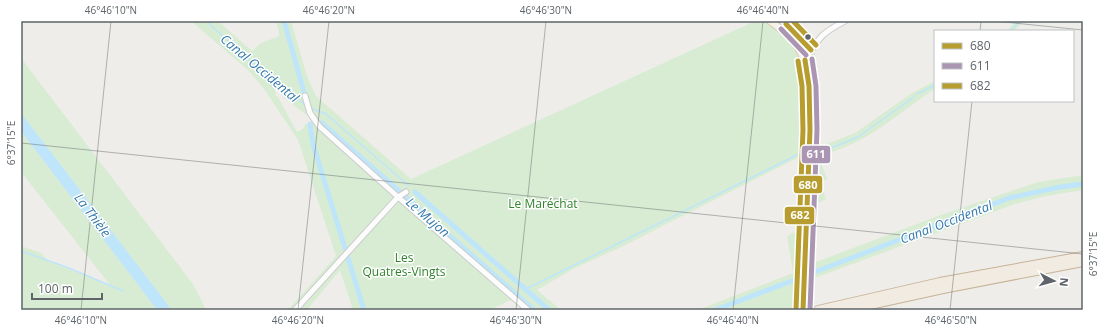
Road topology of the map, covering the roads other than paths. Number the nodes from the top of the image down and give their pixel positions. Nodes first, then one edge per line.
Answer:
1 (770, 21) edge
2 (786, 21) edge
3 (846, 21) edge
4 (784, 31) junction
5 (805, 60) junction
6 (305, 96) dead end
7 (406, 192) dead end
8 (398, 197) junction
9 (1083, 256) edge
10 (1083, 262) edge
11 (296, 310) edge
12 (528, 310) edge
13 (803, 310) edge
14 (818, 310) edge
15 (847, 310) edge

1 - 4 main road
2 - 4 street
3 - 5 street
4 - 5 main road
5 - 13 main road
6 - 8 street
7 - 8 street
8 - 11 street
8 - 12 street
9 - 14 highway
10 - 15 highway

